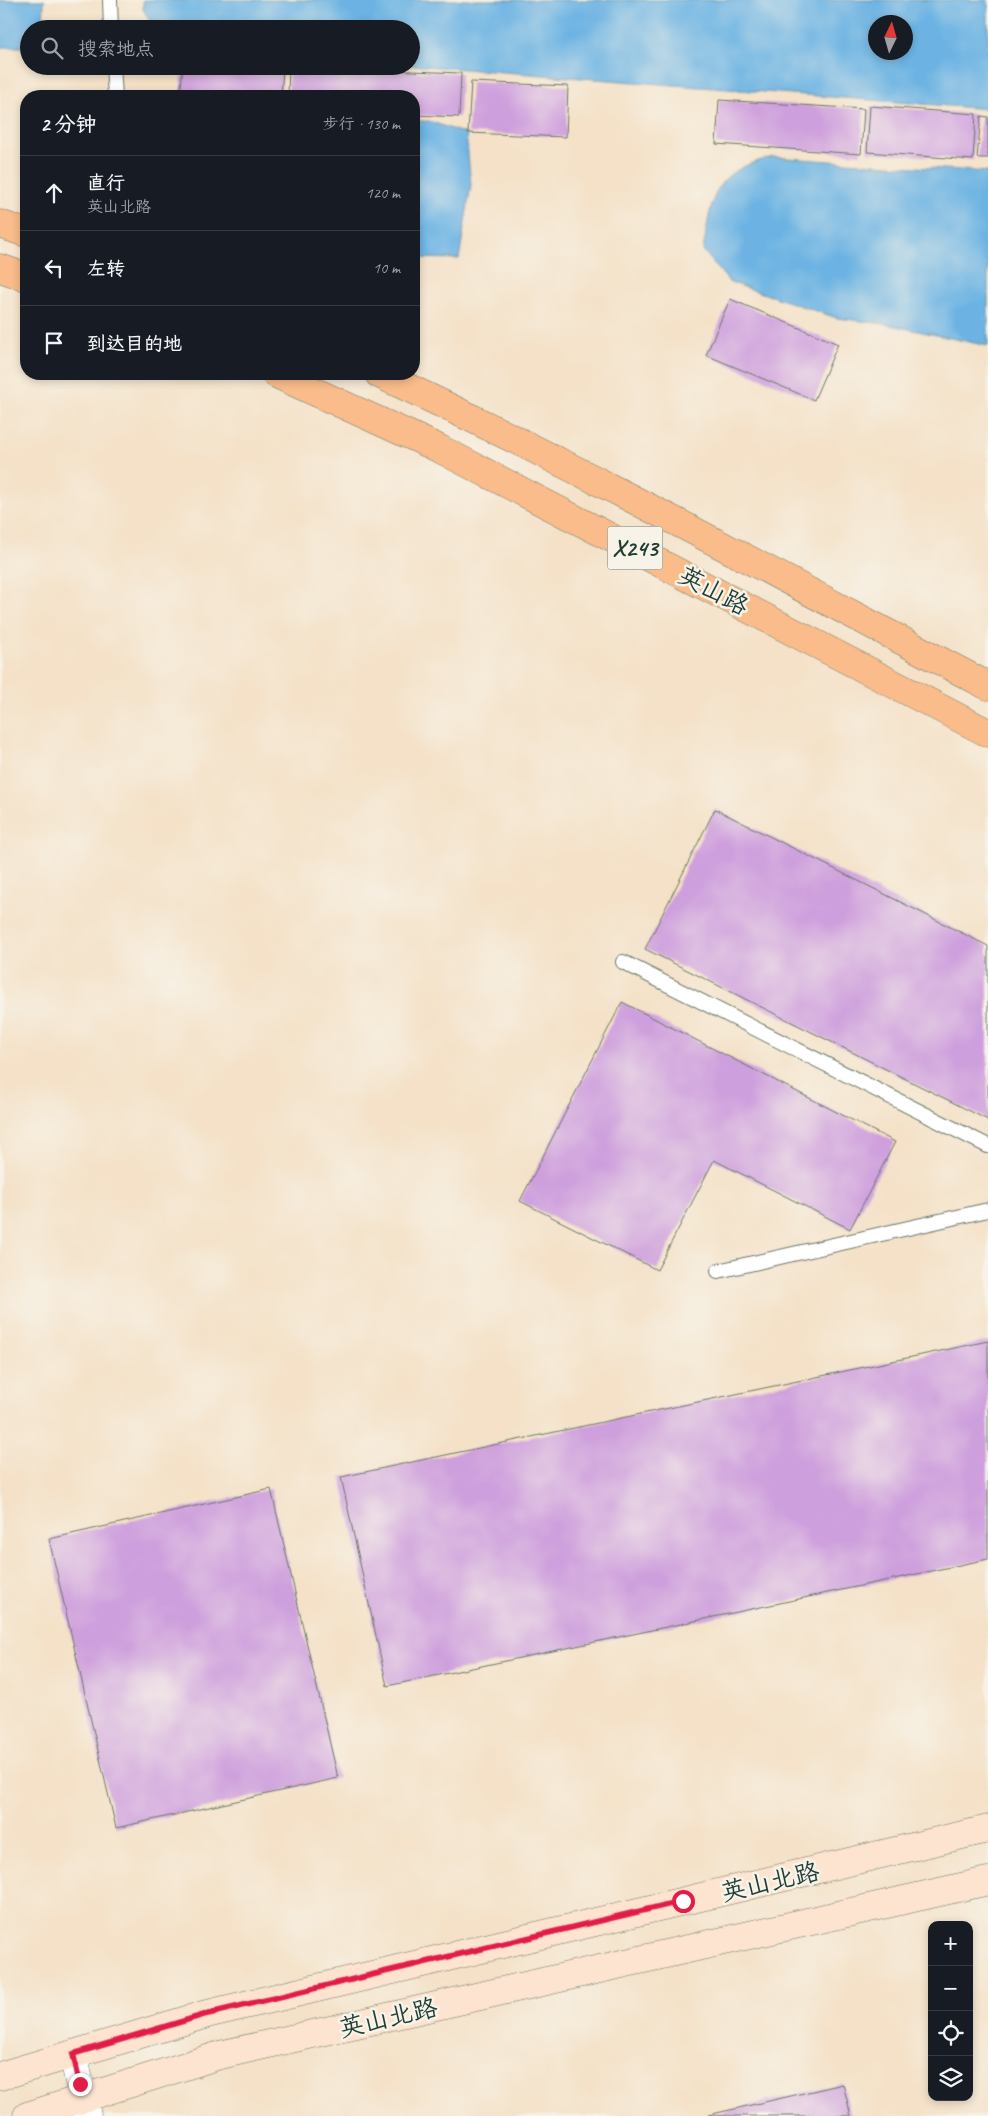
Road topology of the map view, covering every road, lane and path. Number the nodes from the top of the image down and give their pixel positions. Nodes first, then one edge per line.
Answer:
1 (110, 0) edge
2 (111, 20) edge
3 (114, 75) edge
4 (115, 90) edge
5 (0, 224) edge
6 (20, 231) edge
7 (0, 268) edge
8 (20, 275) edge
9 (289, 380) edge
10 (392, 380) edge
11 (988, 686) edge
12 (988, 733) edge
13 (623, 962) dead end
14 (988, 1146) edge
15 (988, 1210) edge
16 (718, 1271) dead end
17 (988, 1829) edge
18 (988, 1881) edge
19 (73, 2054) junction
20 (0, 2076) edge
21 (85, 2107) edge
22 (27, 2116) edge

1 - 2 lane
3 - 4 lane
5 - 6 main road
7 - 8 main road
9 - 12 main road, 英山路 / X243
10 - 11 main road, 英山路 / X243
13 - 14 lane
15 - 16 lane
17 - 19 main road, 英山北路
18 - 21 main road, 英山北路
19 - 20 main road, 英山北路
19 - 21 street
21 - 22 main road, 英山北路

